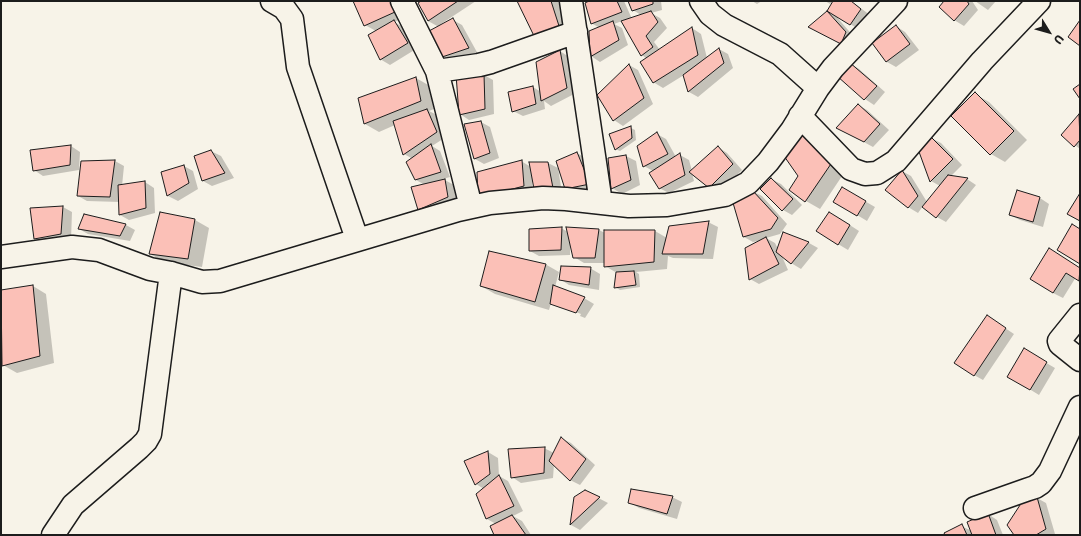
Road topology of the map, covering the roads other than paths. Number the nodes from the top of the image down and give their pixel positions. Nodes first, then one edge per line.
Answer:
1 (272, 1) edge
2 (402, 1) edge
3 (571, 1) edge
4 (701, 1) edge
5 (896, 1) edge
6 (1039, 1) edge
7 (576, 32) junction
8 (437, 71) junction
9 (818, 88) junction
10 (800, 116) junction
11 (601, 203) junction
12 (471, 207) junction
13 (357, 239) junction
14 (1, 257) edge
15 (171, 273) junction
16 (1080, 315) edge
17 (1080, 360) edge
18 (1080, 407) edge
19 (975, 508) dead end
20 (53, 535) edge

1 - 13 street
2 - 8 street
3 - 7 street
4 - 9 street
5 - 9 street
6 - 10 street
7 - 8 street
7 - 11 street
8 - 12 street
9 - 10 street
10 - 11 street
11 - 12 street
12 - 13 street
13 - 15 street
14 - 15 street
15 - 20 street
16 - 17 street
18 - 19 street

